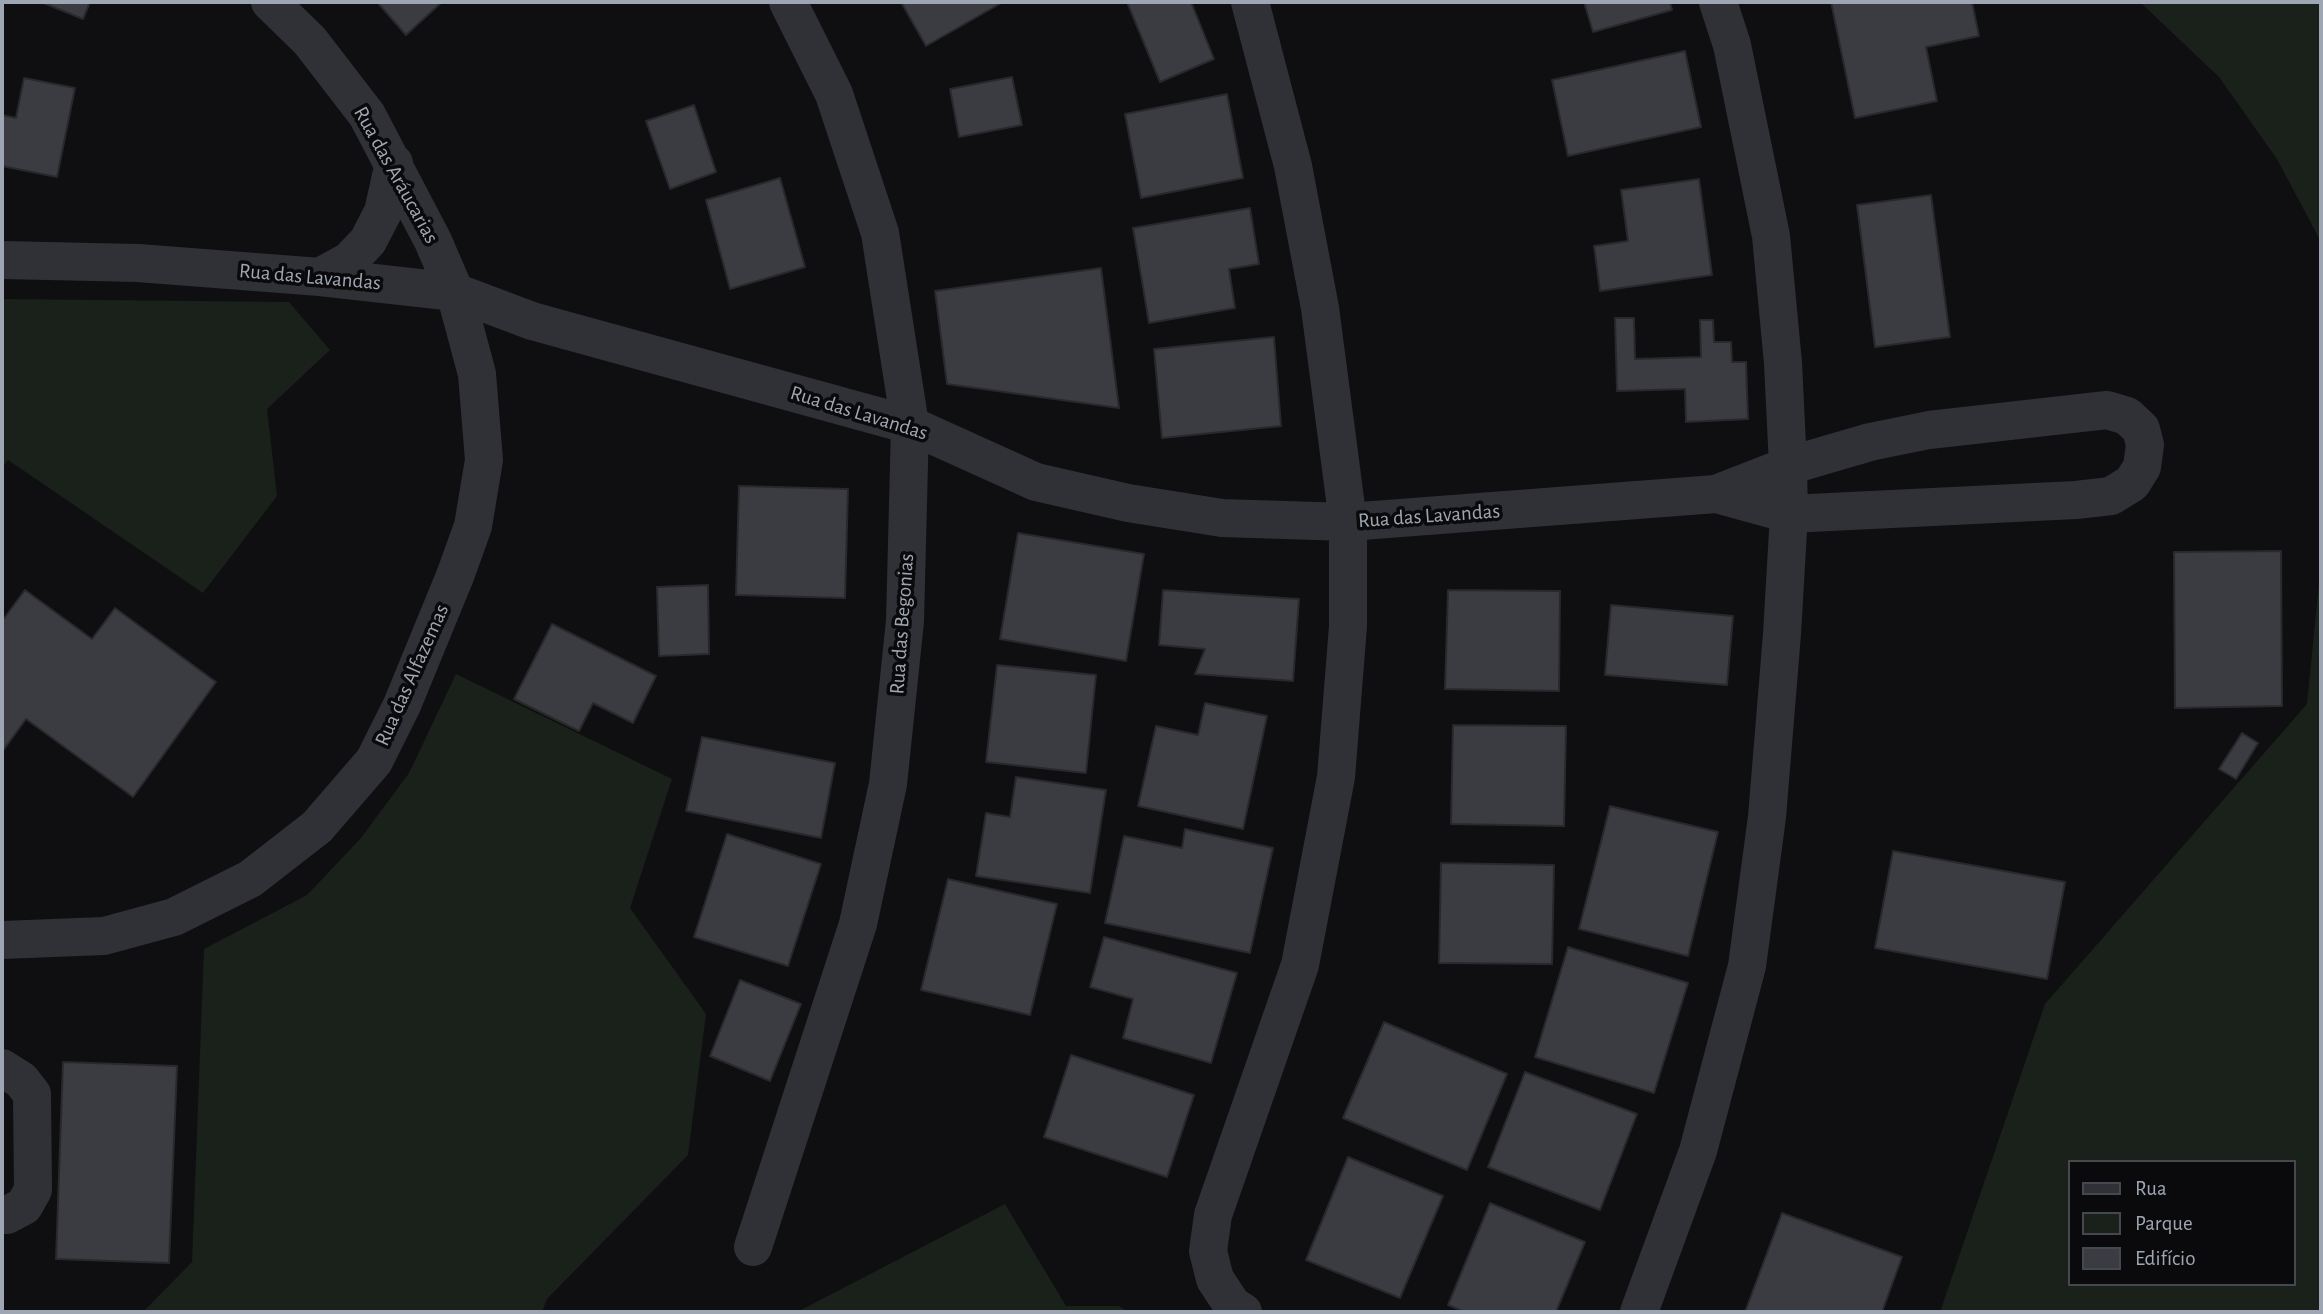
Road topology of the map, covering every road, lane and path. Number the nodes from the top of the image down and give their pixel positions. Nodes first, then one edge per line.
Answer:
1 (271, 2) edge
2 (788, 2) edge
3 (1250, 2) edge
4 (1718, 2) edge
5 (394, 163) junction
6 (2, 260) edge
7 (320, 277) junction
8 (455, 292) junction
9 (910, 425) junction
10 (1788, 466) junction
11 (1716, 494) junction
12 (1789, 514) junction
13 (1348, 522) junction
14 (2, 940) edge
15 (2, 1068) edge
16 (17, 1094) edge
17 (2, 1215) edge
18 (753, 1247) dead end
19 (1243, 1312) edge
20 (1639, 1312) edge

1 - 5 street, Rua das Aráucarias
2 - 9 street, Rua das Begonias
3 - 13 street
4 - 10 street
5 - 7 street
5 - 8 street, Rua das Aráucarias
6 - 7 street, Rua das Lavandas
7 - 8 street, Rua das Lavandas
8 - 9 street, Rua das Lavandas
8 - 14 street, Rua das Alfazemas
9 - 13 street, Rua das Lavandas
9 - 18 street, Rua das Begonias
10 - 11 street, Rua das Lavandas
10 - 12 street
10 - 12 street, Rua das Lavandas
11 - 12 street, Rua das Lavandas
11 - 13 street, Rua das Lavandas
12 - 20 street
13 - 19 street
15 - 16 street
16 - 17 street

